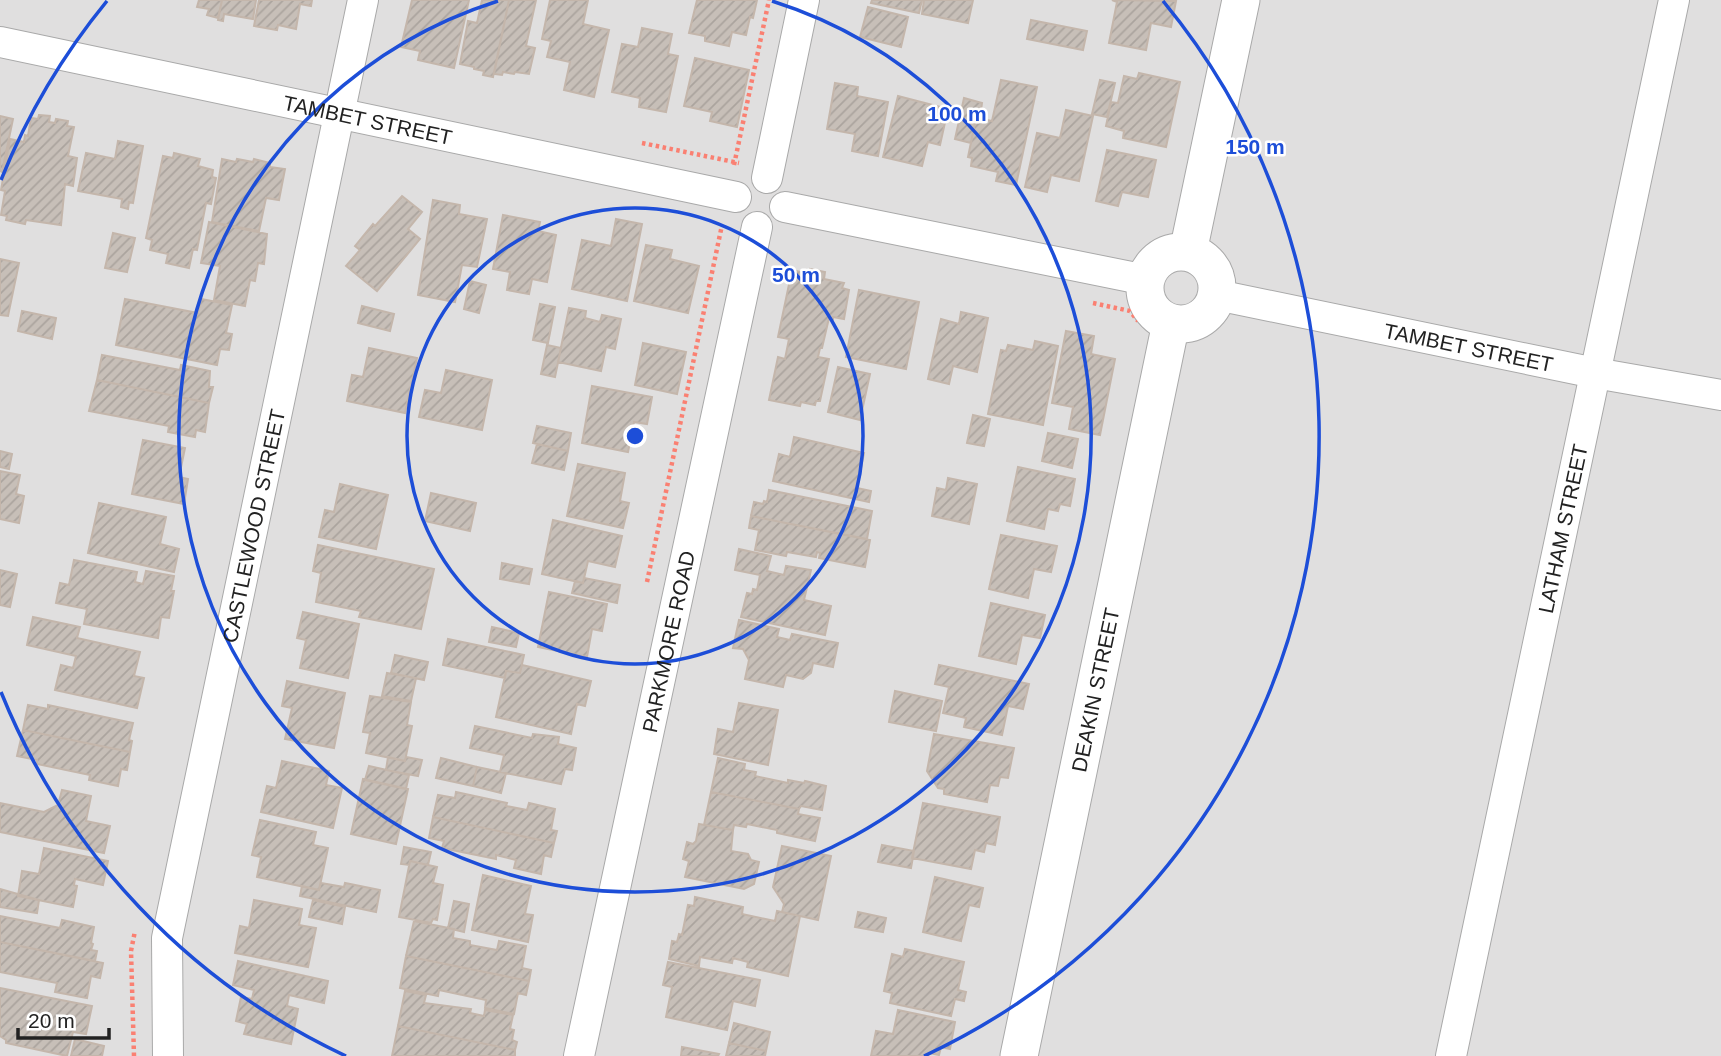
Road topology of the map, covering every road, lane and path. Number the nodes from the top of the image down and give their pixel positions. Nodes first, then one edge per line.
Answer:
1 (363, 0) edge
2 (769, 0) edge
3 (804, 0) edge
4 (1241, 0) edge
5 (1674, 0) edge
6 (0, 42) edge
7 (339, 112) junction
8 (735, 163) junction
9 (768, 173) junction
10 (732, 196) junction
11 (785, 207) junction
12 (757, 227) junction
13 (1188, 252) junction
14 (1146, 279) junction
15 (1217, 295) junction
16 (1090, 302) dead end
17 (1156, 325) junction
18 (1595, 373) junction
19 (1721, 395) edge
20 (645, 593) dead end
21 (168, 1056) edge
22 (579, 1056) edge
23 (1019, 1056) edge
24 (1451, 1056) edge

1 - 7 street, CASTLEWOOD STREET
2 - 8 path
3 - 9 street
4 - 13 street
5 - 18 street, LATHAM STREET
6 - 7 street, TAMBET STREET
7 - 10 street, TAMBET STREET
7 - 21 street, CASTLEWOOD STREET
8 - 9 path
8 - 10 path
9 - 10 street
9 - 11 street
10 - 12 street
10 - 20 path
11 - 12 street
11 - 14 street
12 - 22 street, PARKMORE ROAD
13 - 14 street
13 - 15 street
14 - 17 street
15 - 17 street
15 - 18 street, TAMBET STREET
16 - 17 path
17 - 23 street, DEAKIN STREET
18 - 19 street, TAMBET STREET
18 - 24 street, LATHAM STREET

